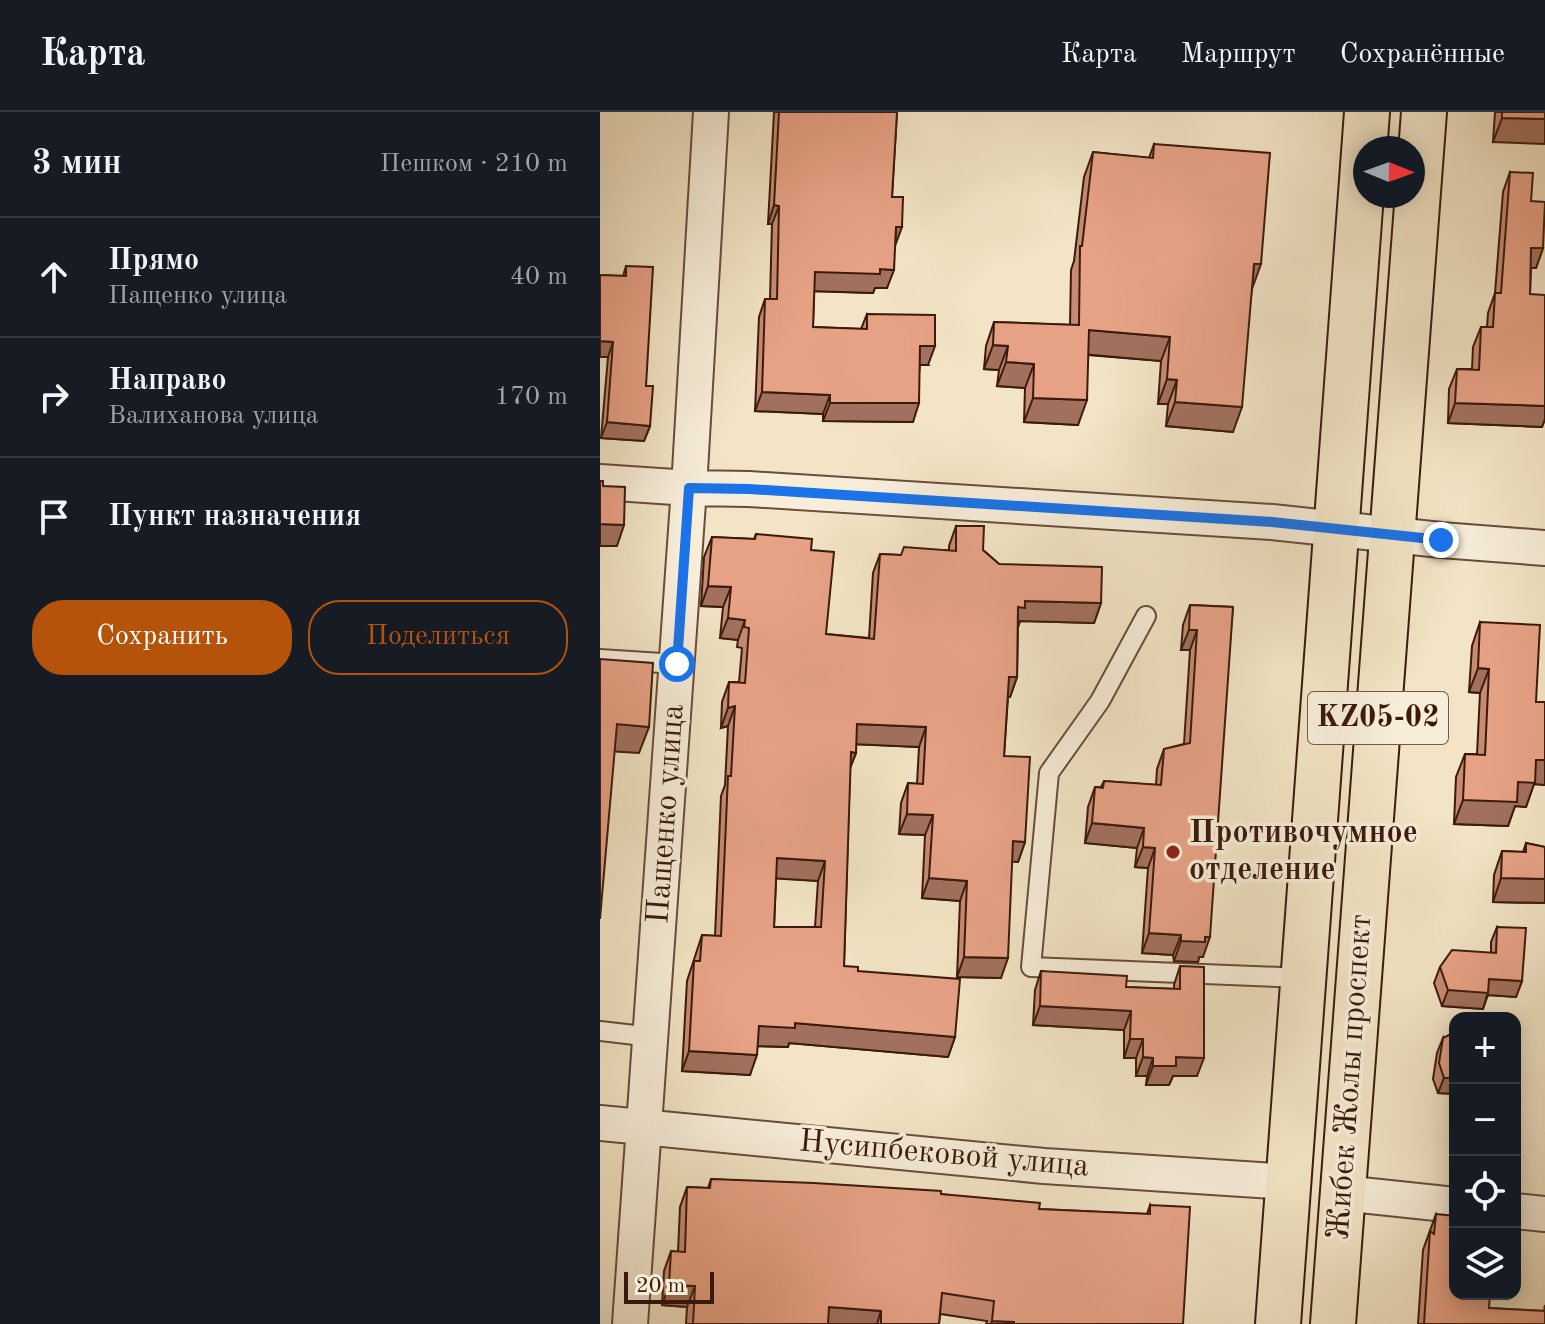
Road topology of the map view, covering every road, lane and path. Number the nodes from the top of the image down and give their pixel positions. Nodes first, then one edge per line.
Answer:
1 (711, 112) edge
2 (1367, 112) edge
3 (1424, 112) edge
4 (600, 482) edge
5 (689, 488) junction
6 (1336, 529) junction
7 (1392, 535) junction
8 (1545, 548) edge
9 (1146, 616) dead end
10 (600, 659) edge
11 (677, 664) junction
12 (1304, 978) junction
13 (600, 1031) edge
14 (652, 1037) junction
15 (600, 1123) edge
16 (645, 1128) junction
17 (1289, 1182) junction
18 (1342, 1193) junction
19 (1449, 1204) edge
20 (1521, 1212) edge
21 (1545, 1214) edge
22 (630, 1324) edge
23 (1278, 1324) edge
24 (1333, 1324) edge

1 - 5 street, Пащенко улица
2 - 6 highway, Жибек Жолы проспект / KZ05-02
3 - 7 highway, Жибек Жолы проспект / KZ05-02
4 - 5 street
5 - 6 street
5 - 11 street, Пащенко улица
6 - 7 street
6 - 12 highway, Жибек Жолы проспект / KZ05-02
7 - 8 street
7 - 18 highway, Жибек Жолы проспект / KZ05-02
9 - 12 lane
10 - 11 lane
11 - 14 street, Пащенко улица
12 - 17 highway, Жибек Жолы проспект / KZ05-02
13 - 14 lane
14 - 16 street, Пащенко улица
15 - 16 street, Нусипбековой улица
16 - 17 street, Нусипбековой улица
16 - 22 street, Пащенко улица
17 - 23 highway, Жибек Жолы проспект / KZ05-02
18 - 19 street
18 - 24 highway, Жибек Жолы проспект / KZ05-02
20 - 21 street

